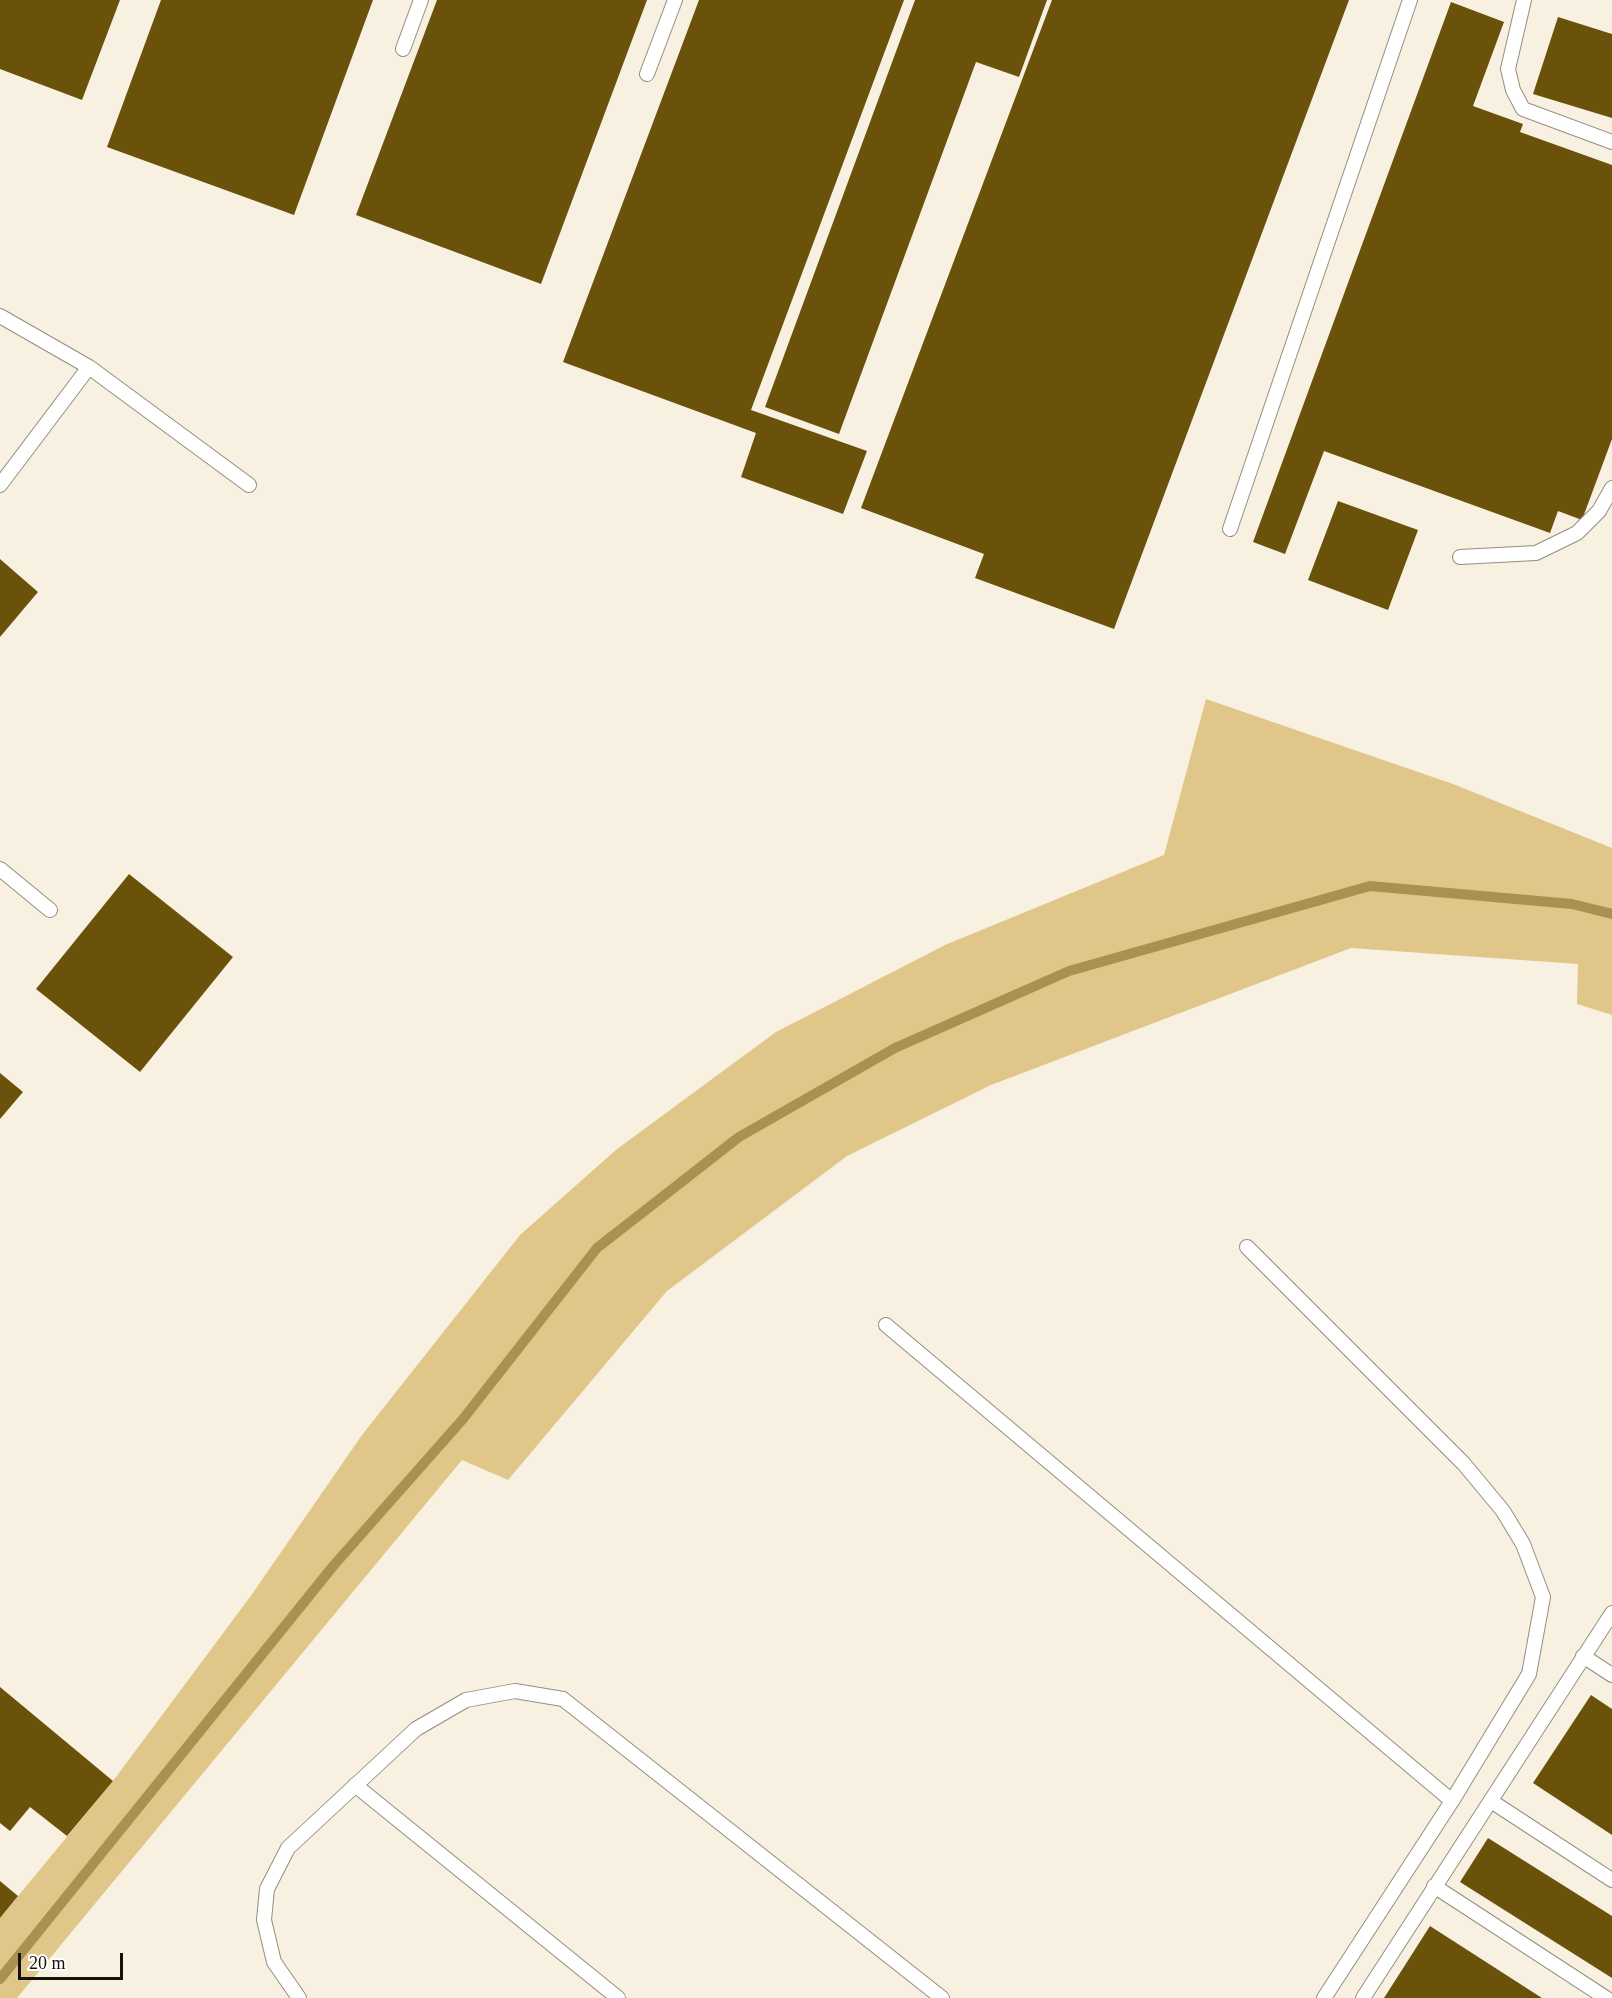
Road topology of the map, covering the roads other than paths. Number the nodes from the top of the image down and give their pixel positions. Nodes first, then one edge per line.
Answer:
1 (421, 0) edge
2 (675, 0) edge
3 (1410, 0) edge
4 (1524, 0) edge
5 (403, 50) dead end
6 (647, 74) dead end
7 (1612, 142) edge
8 (0, 316) edge
9 (89, 367) junction
10 (249, 484) dead end
11 (0, 485) edge
12 (1612, 488) edge
13 (1230, 529) dead end
14 (1460, 557) dead end
15 (0, 869) edge
16 (50, 910) dead end
17 (1247, 1247) dead end
18 (886, 1325) dead end
19 (1612, 1613) edge
20 (1583, 1656) junction
21 (1612, 1676) edge
22 (355, 1785) junction
23 (1452, 1801) junction
24 (1491, 1801) junction
25 (1612, 1880) edge
26 (1434, 1887) junction
27 (299, 1998) edge
28 (618, 1998) edge
29 (942, 1998) edge
30 (1324, 1998) edge
31 (1363, 1998) edge
32 (1606, 1998) edge

1 - 5 lane
2 - 6 lane
3 - 13 lane
4 - 7 lane
8 - 9 lane
9 - 10 lane
9 - 11 lane
12 - 14 lane
15 - 16 lane
17 - 23 lane
18 - 23 lane
19 - 20 lane
20 - 21 lane
20 - 24 lane
22 - 27 lane
22 - 28 lane
22 - 29 lane
23 - 30 lane
24 - 25 lane
24 - 26 lane
26 - 31 lane
26 - 32 lane

